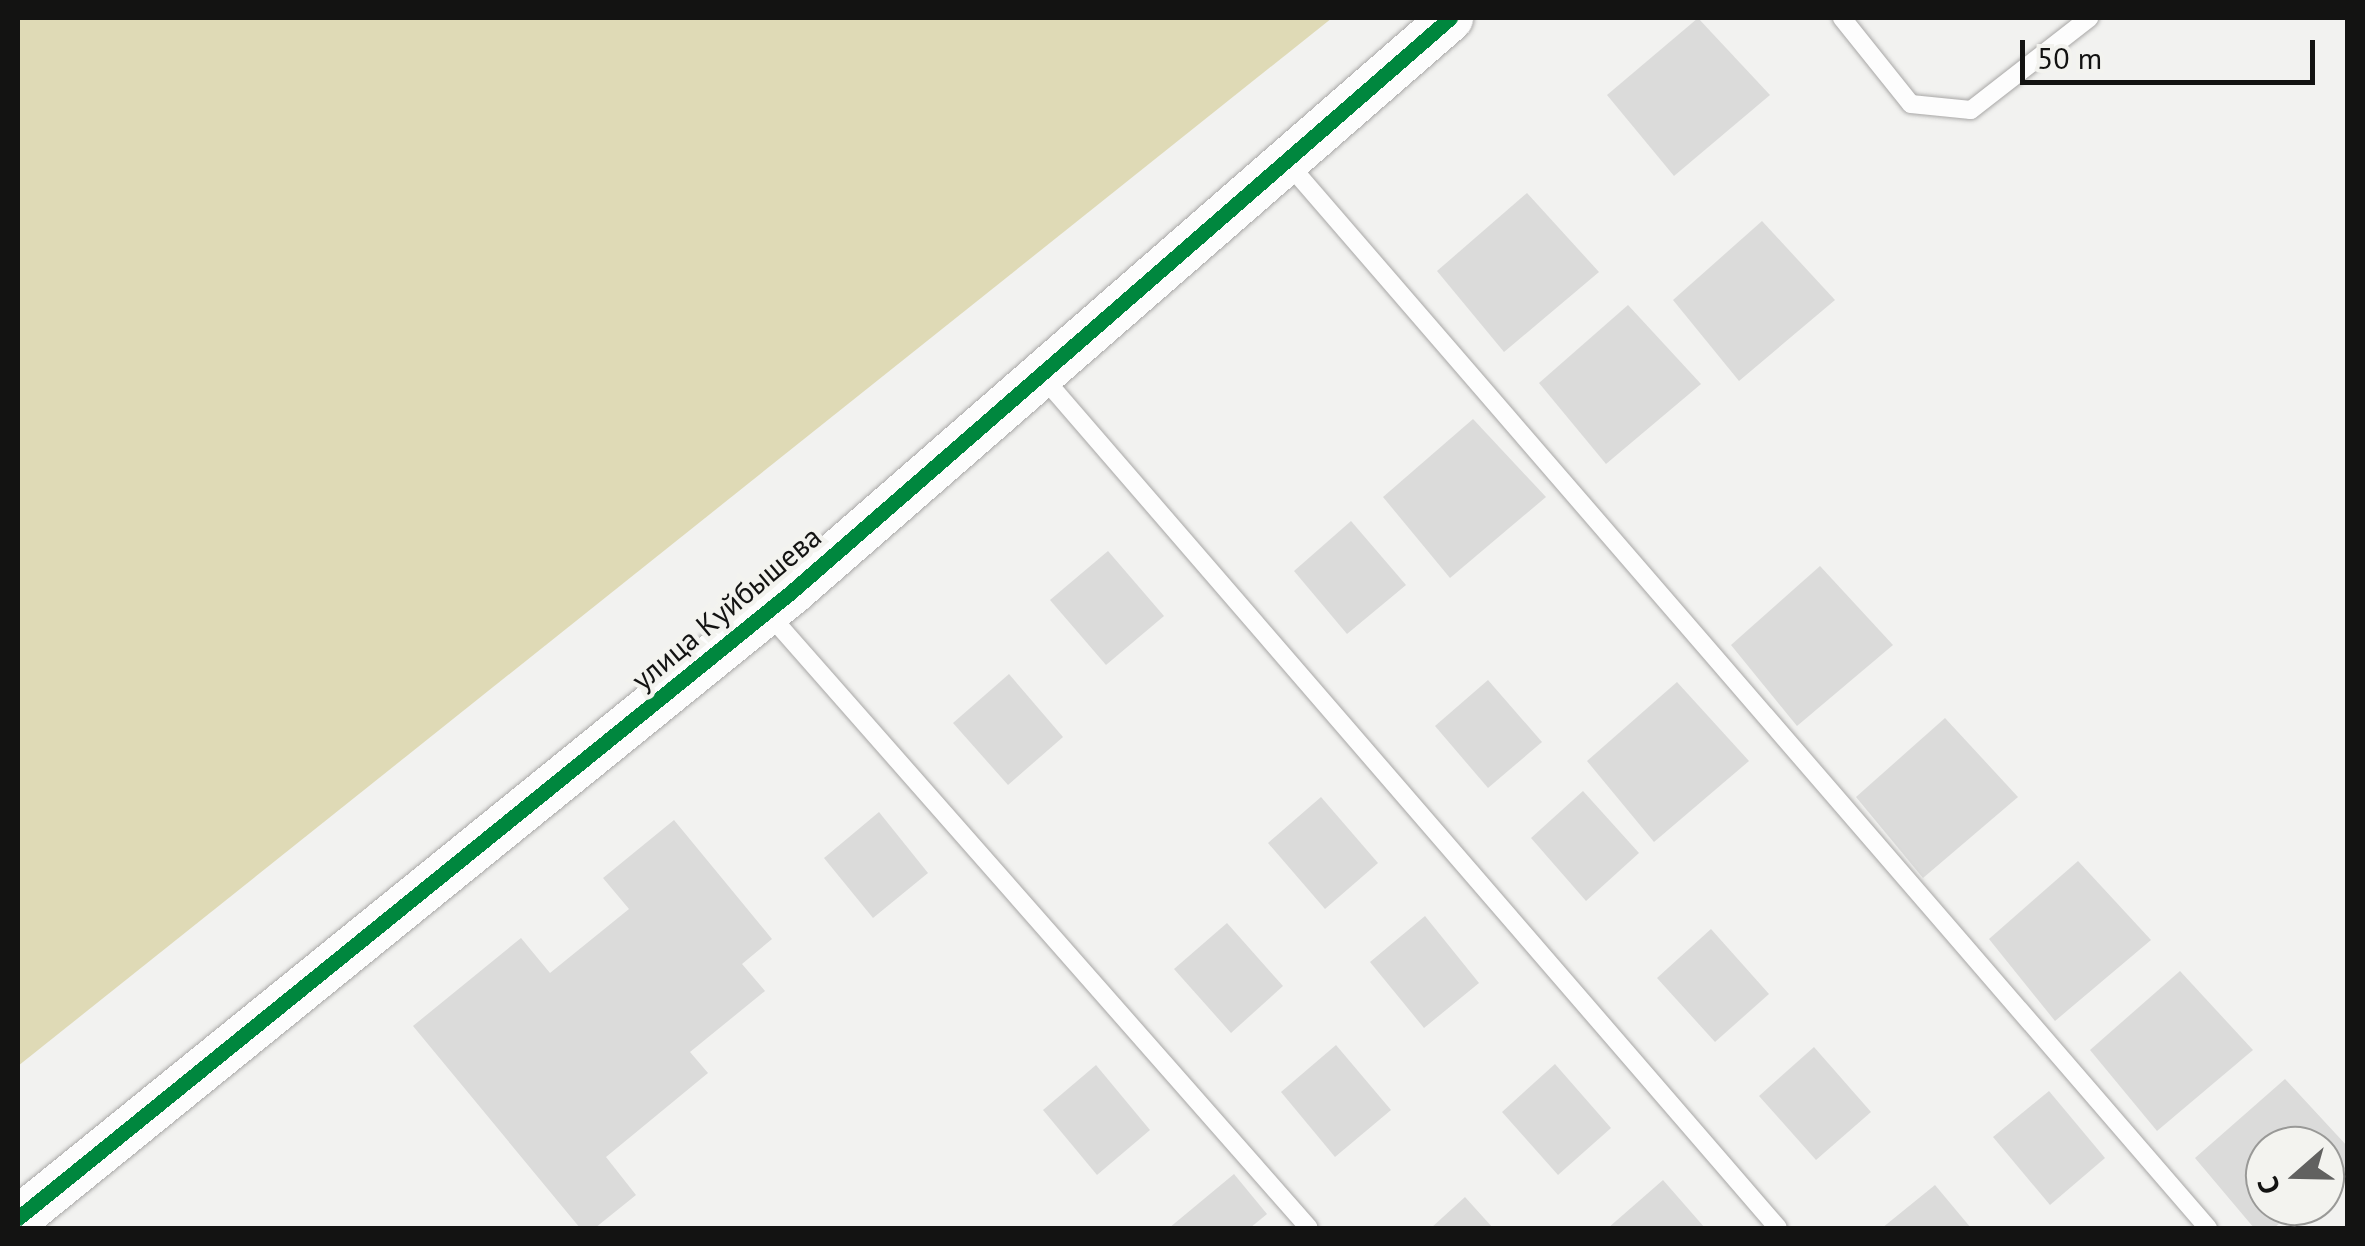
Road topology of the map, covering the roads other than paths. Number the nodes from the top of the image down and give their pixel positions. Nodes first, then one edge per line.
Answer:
1 (1450, 18) edge
2 (1842, 18) edge
3 (2088, 18) edge
4 (1286, 160) junction
5 (1040, 375) junction
6 (767, 612) junction
7 (18, 1218) edge
8 (1310, 1228) edge
9 (1778, 1228) edge
10 (2208, 1228) edge

1 - 4 street, улица Куйбышева
2 - 3 lane
4 - 5 street, улица Куйбышева
4 - 10 lane
5 - 6 street, улица Куйбышева
5 - 9 lane
6 - 7 street, улица Куйбышева
6 - 8 lane

